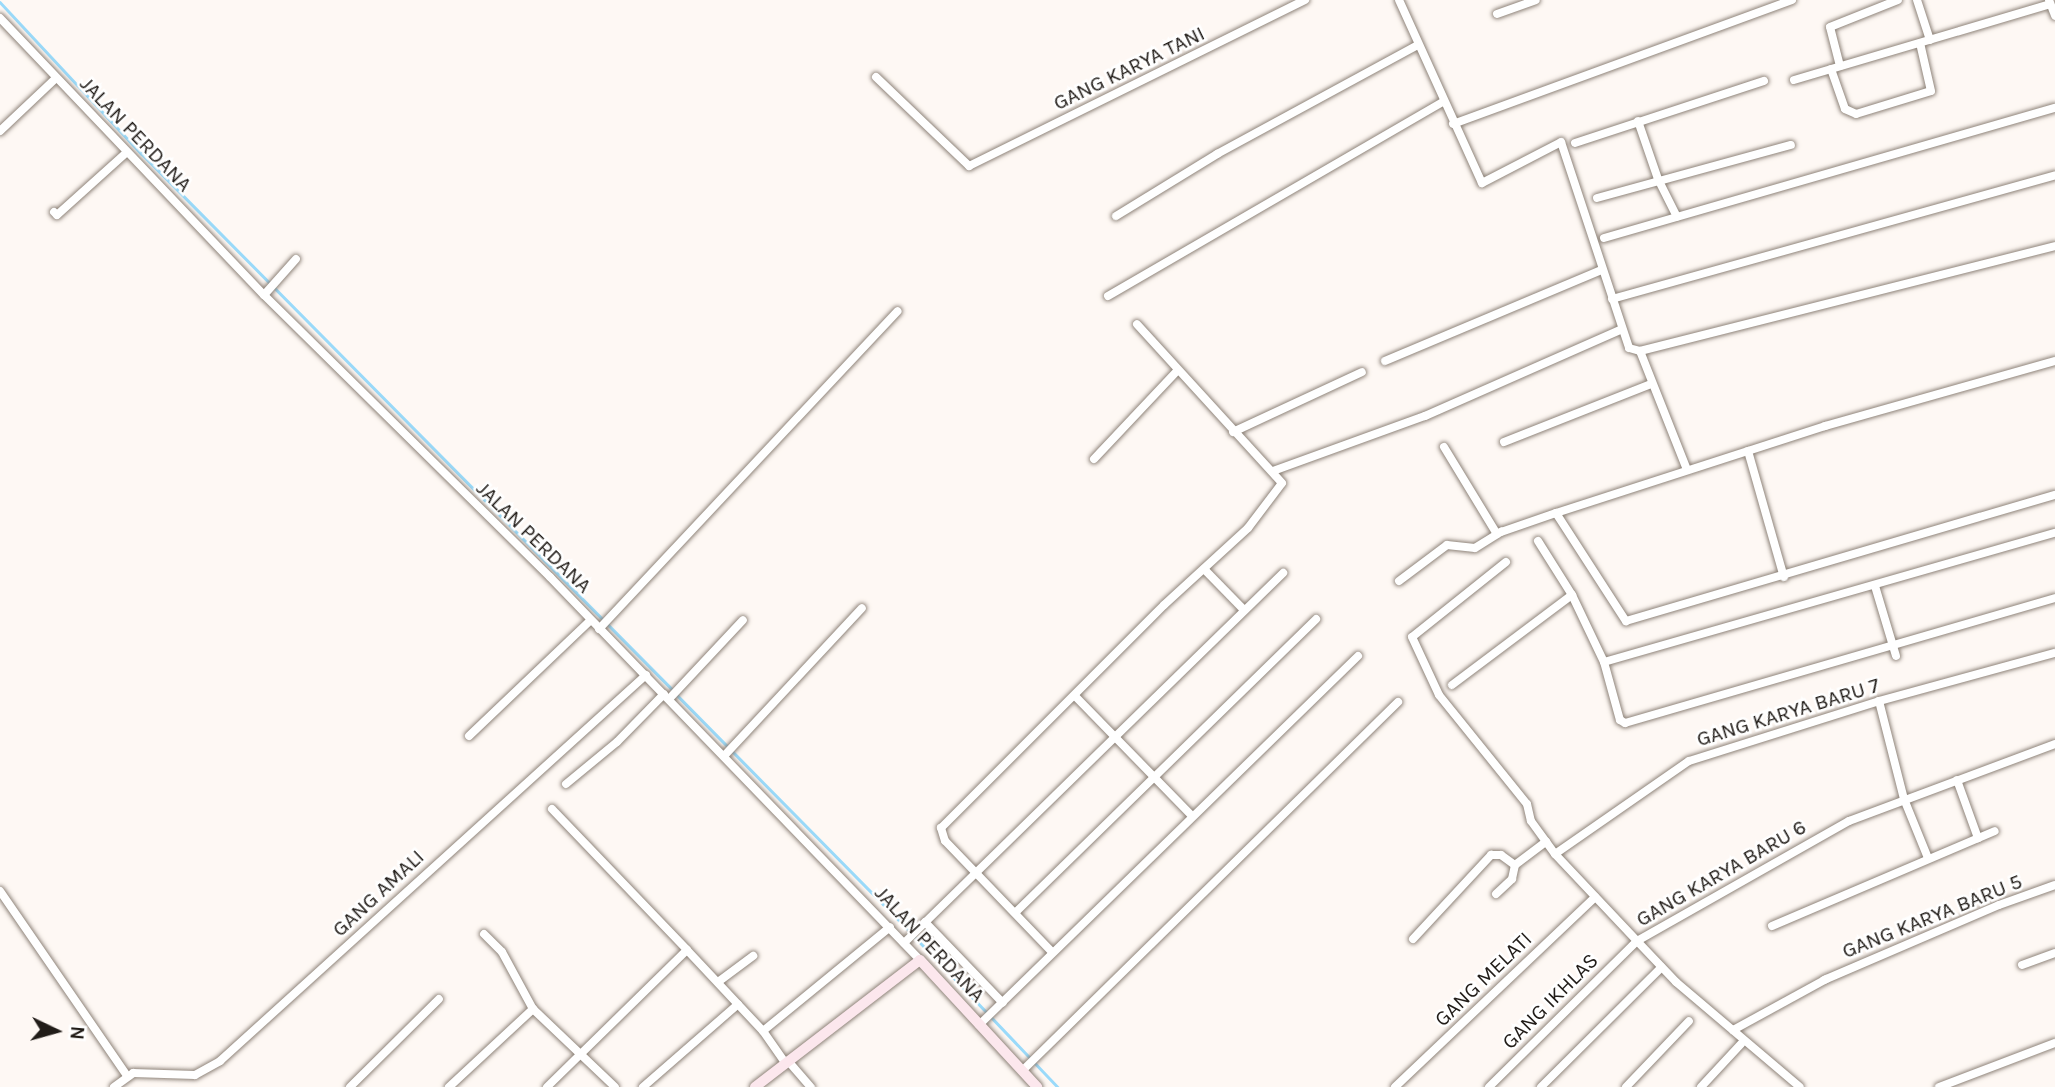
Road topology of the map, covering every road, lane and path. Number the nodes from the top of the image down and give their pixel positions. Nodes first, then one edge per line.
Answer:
1 (1306, 0) edge
2 (1399, 0) edge
3 (1536, 0) edge
4 (1792, 0) edge
5 (1898, 0) edge
6 (1917, 0) edge
7 (2050, 2) edge
8 (1497, 14) dead end
9 (2055, 16) edge
10 (0, 18) edge
11 (1930, 40) junction
12 (1920, 43) junction
13 (1418, 45) junction
14 (1835, 68) junction
15 (876, 77) dead end
16 (56, 78) junction
17 (1794, 80) dead end
18 (1763, 81) dead end
19 (1444, 101) junction
20 (2055, 108) edge
21 (1638, 121) junction
22 (1453, 124) junction
23 (0, 131) edge
24 (1575, 143) dead end
25 (1791, 145) dead end
26 (127, 152) junction
27 (2055, 174) edge
28 (1658, 179) junction
29 (1597, 198) dead end
30 (54, 212) dead end
31 (1116, 216) dead end
32 (1677, 217) junction
33 (1604, 238) dead end
34 (2055, 246) edge
35 (296, 259) dead end
36 (1601, 270) junction
37 (270, 289) junction
38 (1108, 296) dead end
39 (1612, 299) junction
40 (898, 311) dead end
41 (1136, 324) dead end
42 (1622, 329) junction
43 (1640, 351) junction
44 (1385, 361) dead end
45 (2055, 361) edge
46 (1177, 371) junction
47 (1362, 372) dead end
48 (1651, 384) junction
49 (1233, 432) junction
50 (1504, 442) dead end
51 (1444, 447) dead end
52 (1748, 451) junction
53 (1094, 460) dead end
54 (1687, 470) junction
55 (1273, 471) junction
56 (2055, 495) edge
57 (1556, 513) junction
58 (2055, 533) edge
59 (1497, 534) junction
60 (1538, 541) dead end
61 (1506, 562) dead end
62 (1204, 569) junction
63 (1283, 573) dead end
64 (1784, 577) junction
65 (1399, 581) dead end
66 (1875, 586) junction
67 (1572, 595) junction
68 (2055, 598) edge
69 (862, 608) dead end
70 (1244, 610) junction
71 (1316, 619) dead end
72 (591, 620) junction
73 (743, 620) dead end
74 (601, 627) junction
75 (1893, 645) junction
76 (2055, 653) edge
77 (1358, 656) dead end
78 (1896, 656) dead end
79 (1604, 662) junction
80 (646, 675) junction
81 (1452, 685) dead end
82 (666, 696) junction
83 (1075, 696) junction
84 (1879, 701) junction
85 (1398, 702) dead end
86 (1114, 734) junction
87 (469, 737) dead end
88 (2055, 744) edge
89 (726, 755) junction
90 (1154, 776) junction
91 (1957, 779) junction
92 (566, 784) dead end
93 (1903, 799) junction
94 (552, 809) dead end
95 (1192, 816) junction
96 (1996, 831) dead end
97 (1978, 838) junction
98 (1546, 842) junction
99 (1555, 854) junction
100 (1928, 858) junction
101 (1515, 865) junction
102 (976, 872) junction
103 (2055, 885) edge
104 (0, 891) edge
105 (1496, 894) dead end
106 (1595, 897) junction
107 (1017, 911) junction
108 (925, 922) junction
109 (1772, 926) dead end
110 (890, 927) junction
111 (484, 934) dead end
112 (1413, 939) dead end
113 (907, 940) junction
114 (1637, 942) junction
115 (687, 950) junction
116 (1052, 952) junction
117 (2055, 953) edge
118 (754, 956) dead end
119 (920, 960) junction
120 (2022, 965) dead end
121 (1661, 969) junction
122 (718, 982) junction
123 (439, 999) dead end
124 (738, 1004) junction
125 (1001, 1004) junction
126 (533, 1009) junction
127 (1689, 1021) dead end
128 (982, 1022) junction
129 (1733, 1030) junction
130 (762, 1031) junction
131 (2055, 1043) edge
132 (1741, 1044) dead end
133 (580, 1055) junction
134 (787, 1062) junction
135 (1024, 1068) junction
136 (127, 1076) junction
137 (1790, 1079) junction
138 (114, 1087) edge
139 (350, 1087) edge
140 (449, 1087) edge
141 (547, 1087) edge
142 (615, 1087) edge
143 (643, 1087) edge
144 (755, 1087) edge
145 (811, 1087) edge
146 (1037, 1087) edge
147 (1395, 1087) edge
148 (1489, 1087) edge
149 (1541, 1087) edge
150 (1626, 1087) edge
151 (1701, 1087) edge
152 (1782, 1087) edge
153 (1800, 1087) edge
154 (1940, 1087) edge

1 - 15 street, GANG KARYA TANI
2 - 13 street
3 - 8 street
4 - 22 street
5 - 14 street
6 - 11 street
7 - 9 street
7 - 11 street
10 - 16 street, JALAN PERDANA
11 - 12 street
12 - 14 street
12 - 14 street
13 - 19 street
13 - 31 street
14 - 17 street
16 - 23 street
16 - 26 street, JALAN PERDANA
18 - 21 street
19 - 22 street
19 - 38 street
20 - 32 street
21 - 24 street
21 - 28 street
22 - 36 street
25 - 28 street
26 - 30 street
26 - 37 street, JALAN PERDANA
27 - 39 street
28 - 29 street
28 - 32 street
32 - 33 street
34 - 43 street
35 - 37 street
36 - 39 street
36 - 44 street
37 - 72 street, JALAN PERDANA
39 - 42 street
40 - 74 street
41 - 46 street
42 - 43 street
42 - 55 street
43 - 48 street
45 - 52 street
46 - 49 street
46 - 53 street
47 - 49 street
48 - 50 street
48 - 54 street
49 - 55 street
51 - 59 street
52 - 54 street
52 - 64 street
54 - 57 street
55 - 62 street
56 - 64 street
57 - 59 street
57 - 64 street
58 - 66 street
59 - 65 street
60 - 67 street
61 - 98 street, GANG KARYA BARU 6
62 - 70 street
62 - 83 street
63 - 70 street
66 - 75 street
66 - 79 street
67 - 79 street
67 - 81 street
68 - 75 street
69 - 89 street
70 - 86 street
71 - 90 street
72 - 74 street, JALAN PERDANA
72 - 87 street
73 - 82 street
74 - 80 street, JALAN PERDANA
75 - 78 street
75 - 79 street
76 - 84 street, GANG KARYA BARU 7
77 - 95 street
80 - 82 street, JALAN PERDANA
80 - 136 street, GANG AMALI
82 - 89 street, JALAN PERDANA
82 - 92 street
83 - 86 street
83 - 102 street
84 - 93 street
84 - 99 street, GANG KARYA BARU 7
85 - 135 street
86 - 90 street
86 - 102 street
88 - 91 street, GANG KARYA BARU 6
89 - 110 street, JALAN PERDANA
90 - 95 street
90 - 107 street
91 - 93 street, GANG KARYA BARU 6
91 - 97 street
93 - 100 street
93 - 114 street, GANG KARYA BARU 6
94 - 115 street
95 - 116 street
96 - 97 street
97 - 100 street
98 - 99 street, GANG KARYA BARU 6
98 - 101 street
99 - 106 street, GANG KARYA BARU 6
100 - 109 street
101 - 105 street
101 - 112 street
102 - 107 street
102 - 108 street
103 - 129 street, GANG KARYA BARU 5
104 - 136 street
106 - 114 street, GANG KARYA BARU 6
106 - 147 street, GANG MELATI
107 - 116 street
108 - 113 street
108 - 125 street
110 - 113 street, JALAN PERDANA
110 - 130 street
111 - 126 street
113 - 119 street, JALAN PERDANA
114 - 121 street
114 - 148 street, GANG IKHLAS
115 - 122 street
115 - 133 street
116 - 125 street
117 - 120 street
118 - 122 street
119 - 128 street, JALAN PERDANA
119 - 134 street
121 - 129 street
121 - 149 street
122 - 124 street
123 - 139 street
124 - 130 street
124 - 143 street
125 - 128 street
126 - 133 street
126 - 140 street
127 - 150 street
128 - 135 street, JALAN PERDANA
129 - 137 street
130 - 134 street
131 - 154 street
132 - 151 street
133 - 141 street
133 - 142 street
134 - 144 street
134 - 145 street
135 - 146 street, JALAN PERDANA
136 - 138 street
137 - 152 street
137 - 153 street

